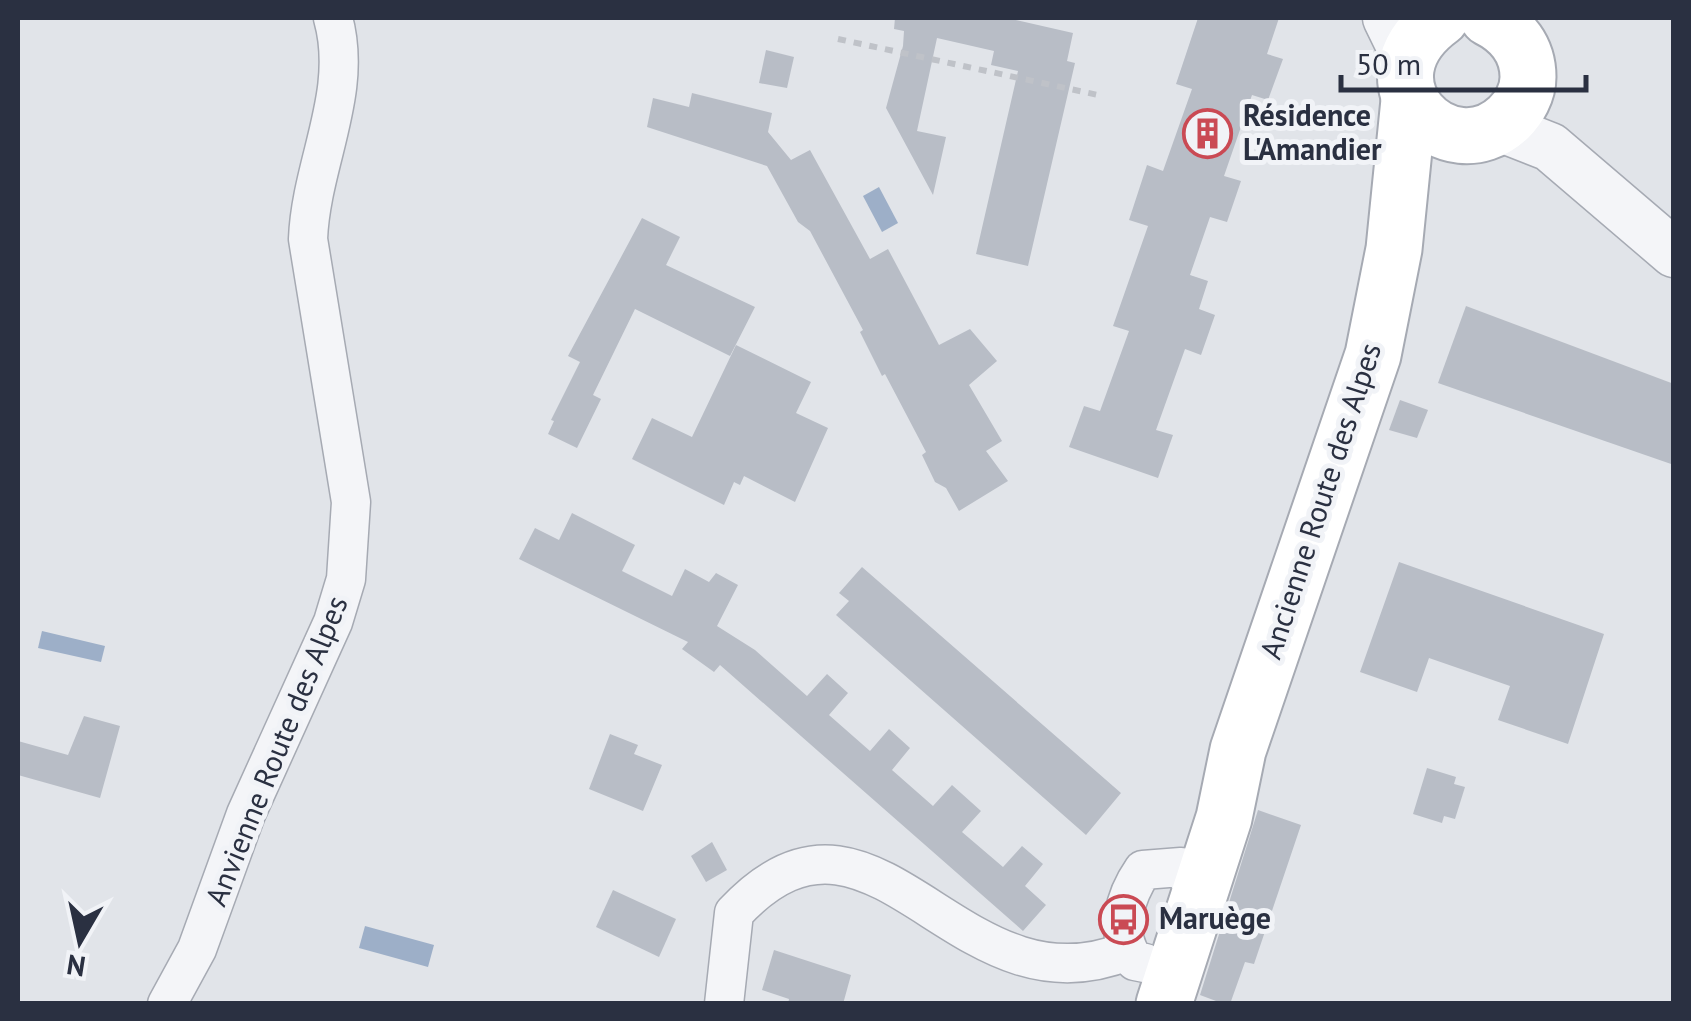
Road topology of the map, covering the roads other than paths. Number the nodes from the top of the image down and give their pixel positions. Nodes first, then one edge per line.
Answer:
1 (332, 18) edge
2 (1488, 18) edge
3 (1547, 18) edge
4 (1411, 48) edge
5 (1504, 106) junction
6 (1674, 218) edge
7 (1394, 249) junction
8 (1674, 253) edge
9 (1152, 975) edge
10 (167, 1004) edge
11 (724, 1004) edge

1 - 10 street, Anvienne Route des Alpes
2 - 5 main road
3 - 5 main road
4 - 5 main road
4 - 7 main road, Ancienne Route des Alpes
5 - 6 street
5 - 7 main road, Ancienne Route des Alpes
5 - 8 street
7 - 9 main road, Ancienne Route des Alpes
9 - 11 street

